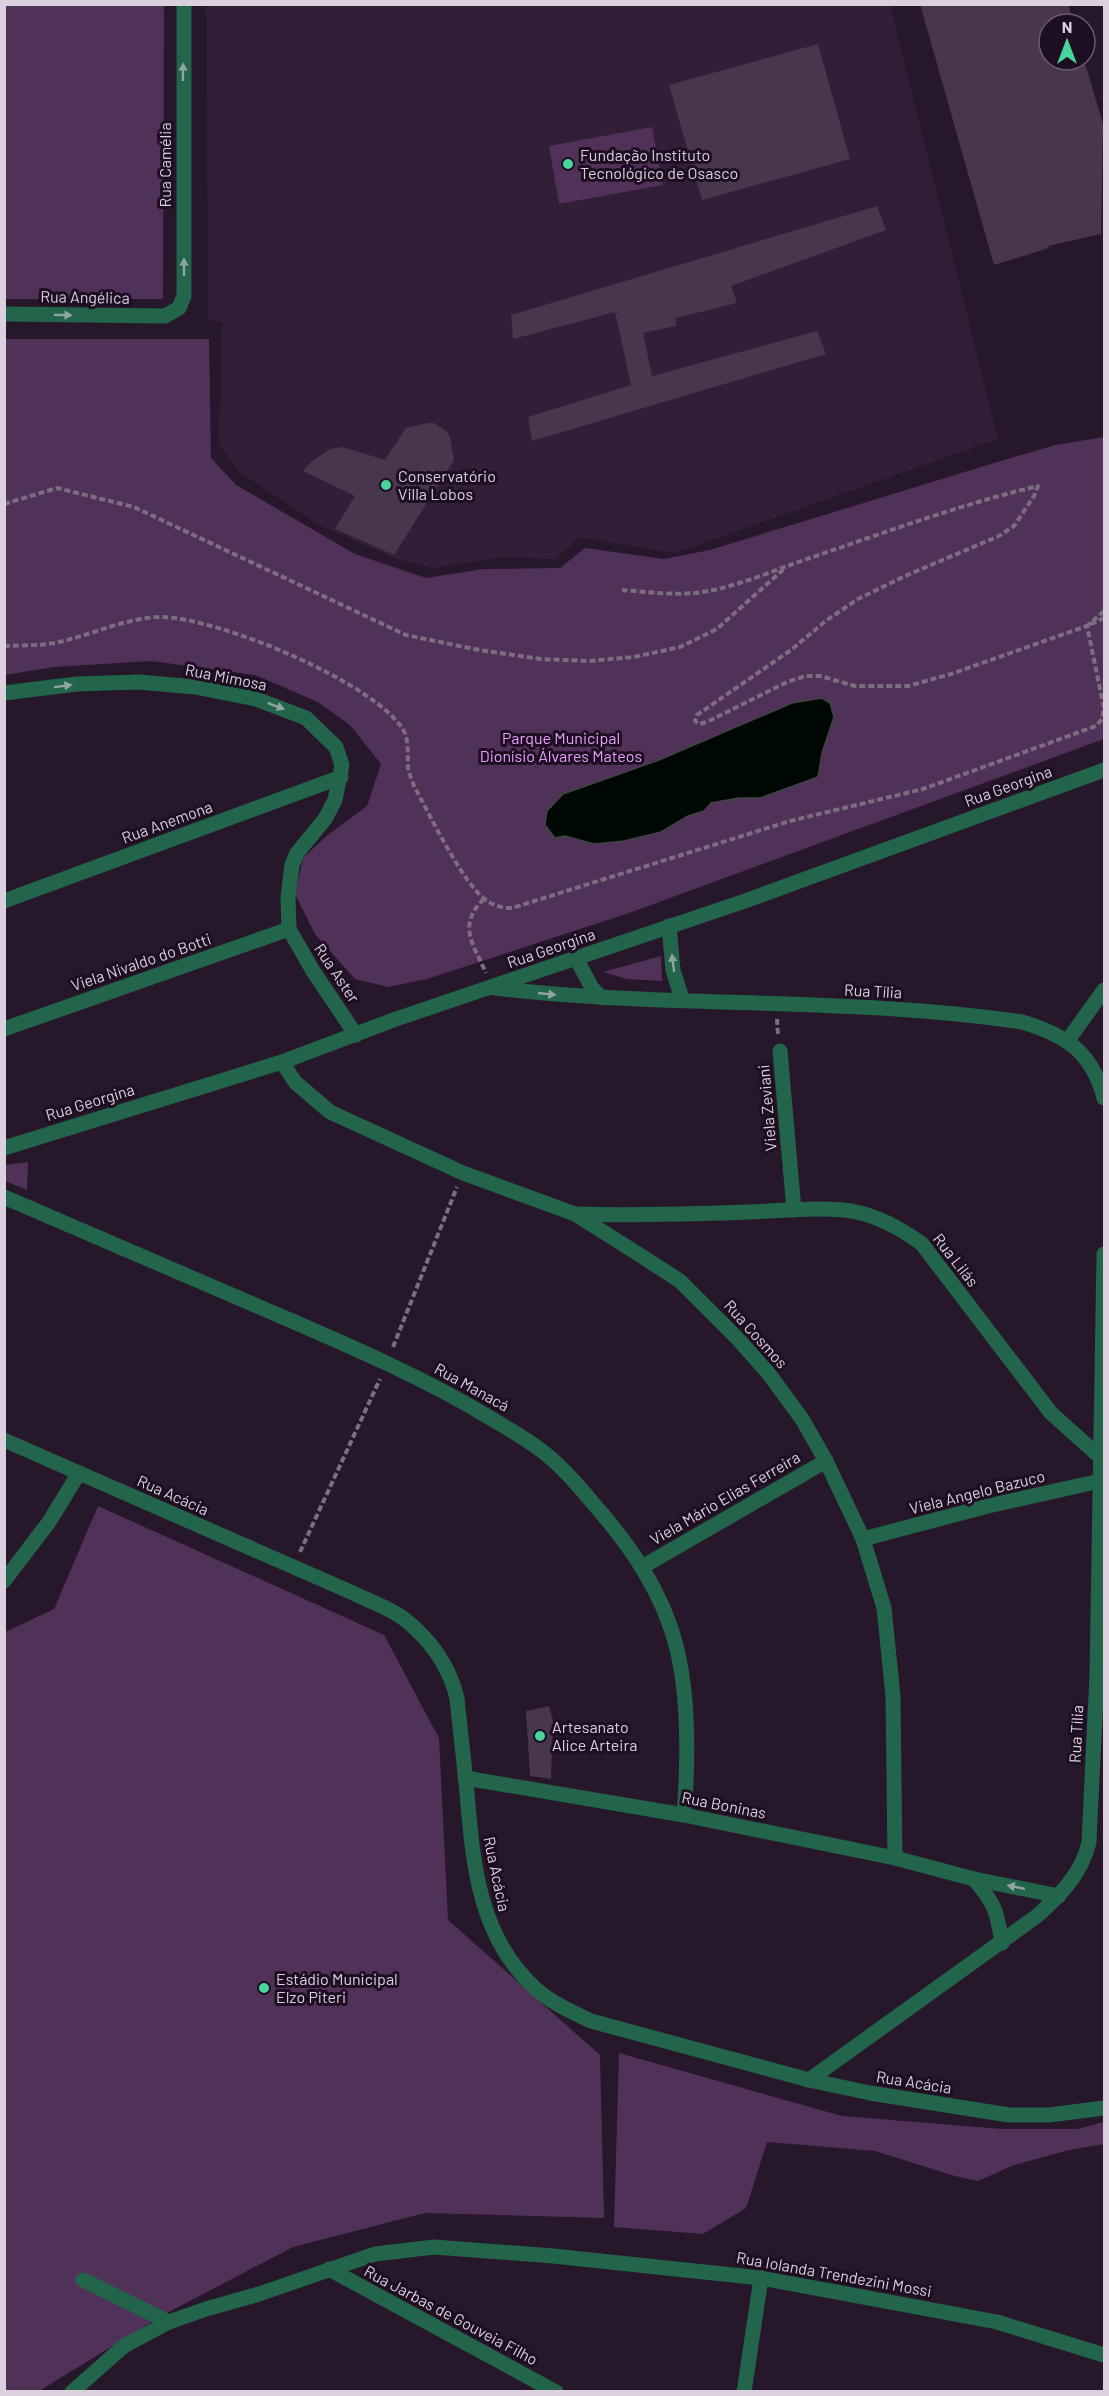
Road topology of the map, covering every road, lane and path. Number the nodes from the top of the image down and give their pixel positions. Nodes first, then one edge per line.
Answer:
1 (184, 4) edge
2 (4, 314) edge
3 (165, 316) joint
4 (4, 504) edge
5 (787, 565) junction
6 (622, 590) dead end
7 (1104, 611) edge
8 (1104, 618) edge
9 (1087, 626) junction
10 (4, 646) edge
11 (4, 693) edge
12 (1104, 770) edge
13 (341, 777) junction
14 (484, 899) junction
15 (4, 901) edge
16 (669, 926) junction
17 (289, 929) junction
18 (576, 958) junction
19 (492, 987) junction
20 (1104, 990) edge
21 (602, 998) junction
22 (682, 999) junction
23 (775, 1004) junction
24 (4, 1029) edge
25 (356, 1035) junction
26 (1068, 1040) junction
27 (780, 1051) joint
28 (282, 1062) junction
29 (1104, 1098) edge
30 (4, 1148) edge
31 (4, 1197) edge
32 (794, 1210) junction
33 (575, 1214) junction
34 (1104, 1254) edge
35 (1104, 1296) edge
36 (4, 1440) edge
37 (1099, 1456) junction
38 (826, 1461) junction
39 (79, 1473) junction
40 (1100, 1481) junction
41 (863, 1539) junction
42 (642, 1567) junction
43 (4, 1581) edge
44 (1101, 1676) edge
45 (465, 1778) junction
46 (684, 1815) junction
47 (895, 1858) junction
48 (974, 1879) junction
49 (1059, 1896) junction
50 (1002, 1943) junction
51 (809, 2080) junction
52 (1104, 2108) edge
53 (329, 2270) junction
54 (761, 2278) junction
55 (83, 2280) dead end
56 (169, 2322) junction
57 (1104, 2355) edge
58 (72, 2391) edge
59 (556, 2391) edge
60 (744, 2391) edge

3 -> 1 street, Rua Camélia
2 -> 3 street, Rua Angélica
4 - 5 path
5 - 6 path
5 - 9 path
7 - 9 path
8 - 9 path
9 - 14 path
10 - 14 path
11 -> 13 street, Rua Mimosa
12 - 16 street, Rua Georgina
13 - 15 street, Rua Anemona
13 - 17 street, Rua Mimosa
14 - 19 path
16 - 18 street, Rua Georgina
22 -> 16 street
17 - 24 street, Viela Nivaldo do Botti
17 - 25 street, Rua Aster
18 - 19 street, Rua Georgina
18 - 21 street
19 -> 21 street, Rua Tília
19 - 25 street, Rua Georgina
20 - 26 street
21 - 22 street, Rua Tília
22 - 23 street, Rua Tília
23 - 26 street, Rua Tília
23 - 27 path, Viela Zeviani
25 - 28 street, Rua Georgina
26 - 29 street, Rua Tília
27 - 32 street, Viela Zeviani
28 - 30 street, Rua Georgina
28 - 33 street, Rua Cosmos
31 - 42 street, Rua Manacá
32 - 33 street, Rua Lilás
32 - 37 street, Rua Lilás
33 - 38 street, Rua Cosmos
34 - 35 street, Rua Tília
35 - 37 street, Rua Tília
36 - 39 street, Rua Acácia
37 - 40 street, Rua Tília
38 - 41 street, Rua Cosmos
38 - 42 street, Viela Mário Elias Ferreira
39 - 43 street
39 - 45 street, Rua Acácia
40 - 41 street, Viela Angelo Bazuco
40 - 44 street, Rua Tília
41 - 47 street, Rua Cosmos
42 - 46 street, Rua Manacá
44 - 49 street, Rua Tília
45 - 46 street, Rua Boninas
45 - 51 street, Rua Acácia
46 - 47 street, Rua Boninas
47 - 48 street, Rua Boninas
49 -> 48 street, Rua Boninas
48 - 50 street
49 - 50 street, Rua Tília
50 - 51 street, Rua Tília
51 - 52 street, Rua Acácia
53 - 54 street, Rua Iolanda Trendezini Mossi
53 - 56 street, Rua Iolanda Trendezini Mossi
53 - 59 street, Rua Jarbas de Gouveia Filho
54 - 57 street, Rua Iolanda Trendezini Mossi
54 - 60 street
55 - 56 street
56 - 58 street, Rua Iolanda Trendezini Mossi

